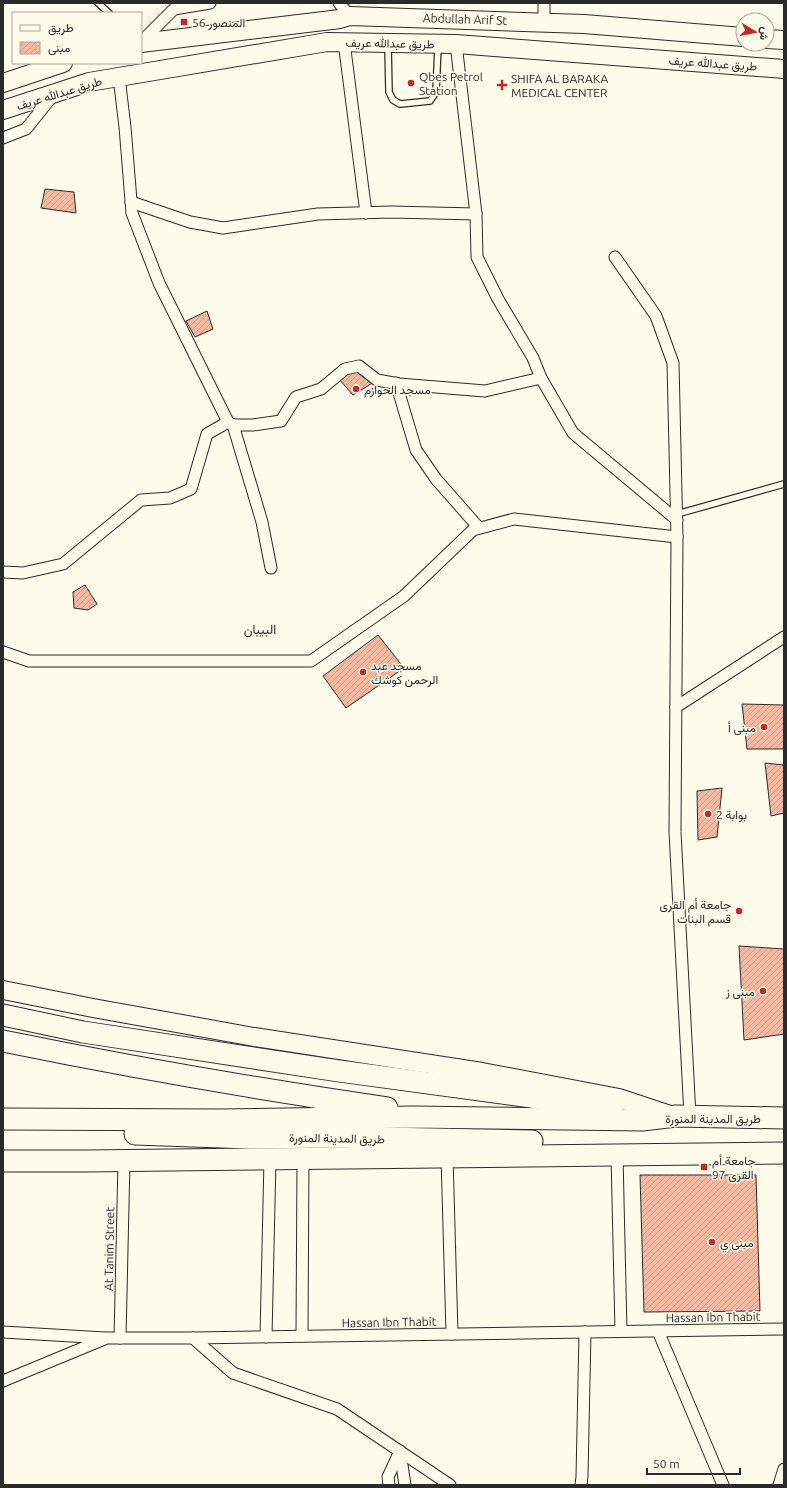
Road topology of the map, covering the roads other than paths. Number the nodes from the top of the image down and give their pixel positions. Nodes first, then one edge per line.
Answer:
1 (98, 3) edge
2 (210, 3) edge
3 (544, 3) edge
4 (345, 10) edge
5 (108, 12) edge
6 (544, 22) junction
7 (735, 36) edge
8 (142, 41) edge
9 (142, 42) edge
10 (344, 42) junction
11 (388, 43) junction
12 (438, 44) junction
13 (456, 44) junction
14 (60, 64) edge
15 (784, 69) edge
16 (119, 77) junction
17 (3, 84) edge
18 (55, 94) junction
19 (3, 110) edge
20 (3, 138) edge
21 (131, 202) junction
22 (366, 213) junction
23 (476, 214) junction
24 (615, 258) dead end
25 (540, 378) junction
26 (396, 383) junction
27 (230, 424) junction
28 (784, 484) edge
29 (677, 517) junction
30 (479, 528) junction
31 (677, 537) junction
32 (271, 568) dead end
33 (3, 572) edge
34 (784, 637) edge
35 (3, 652) edge
36 (676, 707) junction
37 (3, 990) edge
38 (3, 1015) edge
39 (3, 1041) edge
40 (683, 1116) junction
41 (784, 1118) edge
42 (3, 1119) edge
43 (642, 1120) junction
44 (3, 1126) edge
45 (784, 1153) edge
46 (670, 1154) junction
47 (617, 1155) junction
48 (447, 1156) junction
49 (303, 1158) junction
50 (270, 1159) junction
51 (3, 1161) edge
52 (124, 1161) junction
53 (784, 1329) edge
54 (658, 1330) junction
55 (621, 1331) junction
56 (3, 1332) edge
57 (585, 1332) junction
58 (452, 1334) junction
59 (302, 1336) junction
60 (266, 1337) junction
61 (107, 1338) junction
62 (120, 1338) junction
63 (193, 1338) junction
64 (27, 1371) junction
65 (3, 1373) edge
66 (3, 1381) edge
67 (400, 1451) junction
68 (784, 1469) edge
69 (389, 1485) edge
70 (405, 1485) edge
71 (450, 1485) edge
72 (580, 1485) edge
73 (723, 1485) edge
74 (779, 1485) edge

1 - 5 lane
2 - 8 street
3 - 6 street
4 - 6 main road, Abdullah Arif St
4 - 9 main road, Abdullah Arif St
6 - 7 main road, Abdullah Arif St
10 - 11 main road, طريق عبدالله عريف
10 - 16 main road, طريق عبدالله عريف
10 - 22 street
11 - 12 main road, طريق عبدالله عريف
11 - 12 lane
12 - 13 main road, طريق عبدالله عريف
13 - 15 main road, طريق عبدالله عريف
13 - 23 street
14 - 17 main road
16 - 18 main road, طريق عبدالله عريف
16 - 21 street
18 - 19 main road, طريق عبدالله عريف
18 - 20 street
21 - 22 street
21 - 27 street
22 - 23 street
23 - 25 street
24 - 29 street
25 - 26 street
25 - 29 street
26 - 27 street
26 - 30 street
27 - 32 street
27 - 33 street
28 - 29 lane
29 - 31 street
30 - 31 street
30 - 35 street
31 - 36 street
34 - 36 street
36 - 40 street
37 - 40 main road
38 - 43 highway
39 - 43 highway
40 - 41 highway, طريق المدينة المنورة
40 - 43 highway, طريق المدينة المنورة
42 - 43 highway
44 - 46 highway, طريق المدينة المنورة
45 - 46 highway, طريق المدينة المنورة
46 - 47 highway, طريق المدينة المنورة
47 - 48 highway, طريق المدينة المنورة
47 - 55 street
48 - 49 highway, طريق المدينة المنورة
48 - 58 street
49 - 50 highway, طريق المدينة المنورة
49 - 59 street
50 - 52 highway, طريق المدينة المنورة
50 - 60 street
51 - 52 highway, طريق المدينة المنورة
52 - 62 street, At Tanim Street
53 - 54 street, Hassan Ibn Thabit
54 - 55 street, Hassan Ibn Thabit
54 - 73 street
55 - 57 street, Hassan Ibn Thabit
56 - 61 street
57 - 58 street, Hassan Ibn Thabit
57 - 72 street
58 - 59 street, Hassan Ibn Thabit
59 - 60 street, Hassan Ibn Thabit
60 - 63 street, Hassan Ibn Thabit
61 - 62 street, Hassan Ibn Thabit
61 - 64 street, Hassan Ibn Thabit
62 - 63 street, Hassan Ibn Thabit
63 - 67 street
64 - 65 street
64 - 66 street, Hassan Ibn Thabit
67 - 69 street
67 - 70 street
67 - 71 street
68 - 74 street

